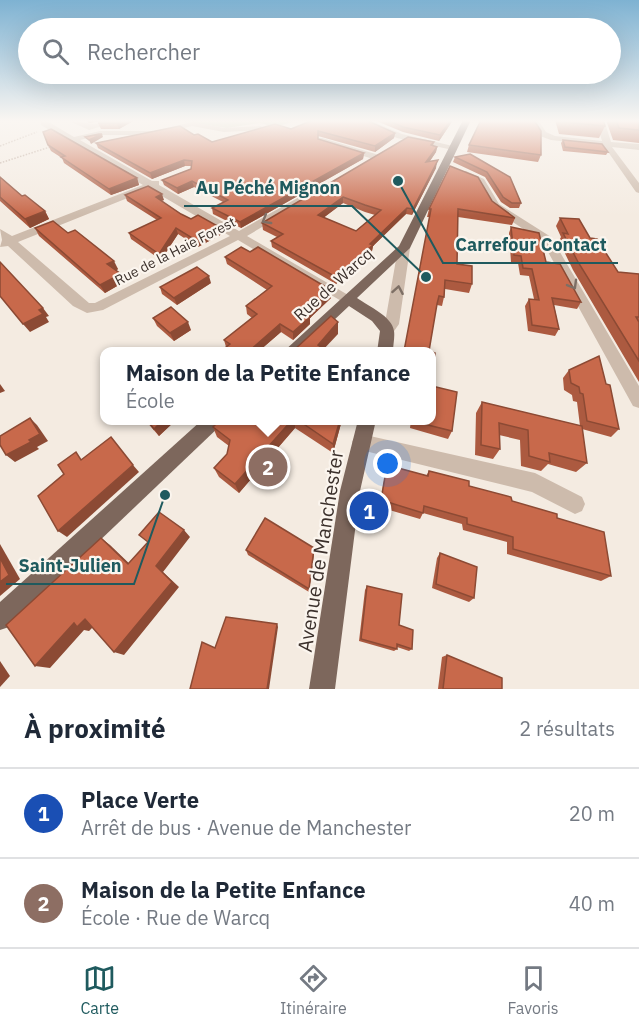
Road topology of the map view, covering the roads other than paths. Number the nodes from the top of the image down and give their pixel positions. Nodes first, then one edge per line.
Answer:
1 (94, 152) edge
2 (385, 152) edge
3 (450, 152) edge
4 (612, 152) edge
5 (366, 163) edge
6 (443, 167) junction
7 (170, 177) edge
8 (152, 184) junction
9 (327, 185) edge
10 (639, 190) edge
11 (238, 236) junction
12 (3, 239) edge
13 (404, 248) junction
14 (348, 299) junction
15 (387, 330) junction
16 (294, 347) edge
17 (385, 347) edge
18 (639, 401) edge
19 (210, 425) edge
20 (366, 425) edge
21 (361, 442) junction
22 (576, 504) dead end
23 (0, 618) edge
24 (322, 689) edge

1 - 8 street
2 - 5 street
3 - 6 main road
4 - 10 street
6 - 13 main road
6 -> 18 street
7 - 8 street
8 - 11 street
8 - 12 street
9 -> 11 street, Rue de la Haie Forest
11 - 12 street, Rue de la Haie Forest
11 - 14 street
13 - 14 main road, Rue de Warcq
15 -> 13 street
14 - 15 main road
14 - 16 main road, Rue de Warcq
15 - 17 main road
19 - 23 main road
20 - 21 main road, Avenue de Manchester
21 - 22 street
21 - 24 main road, Avenue de Manchester

